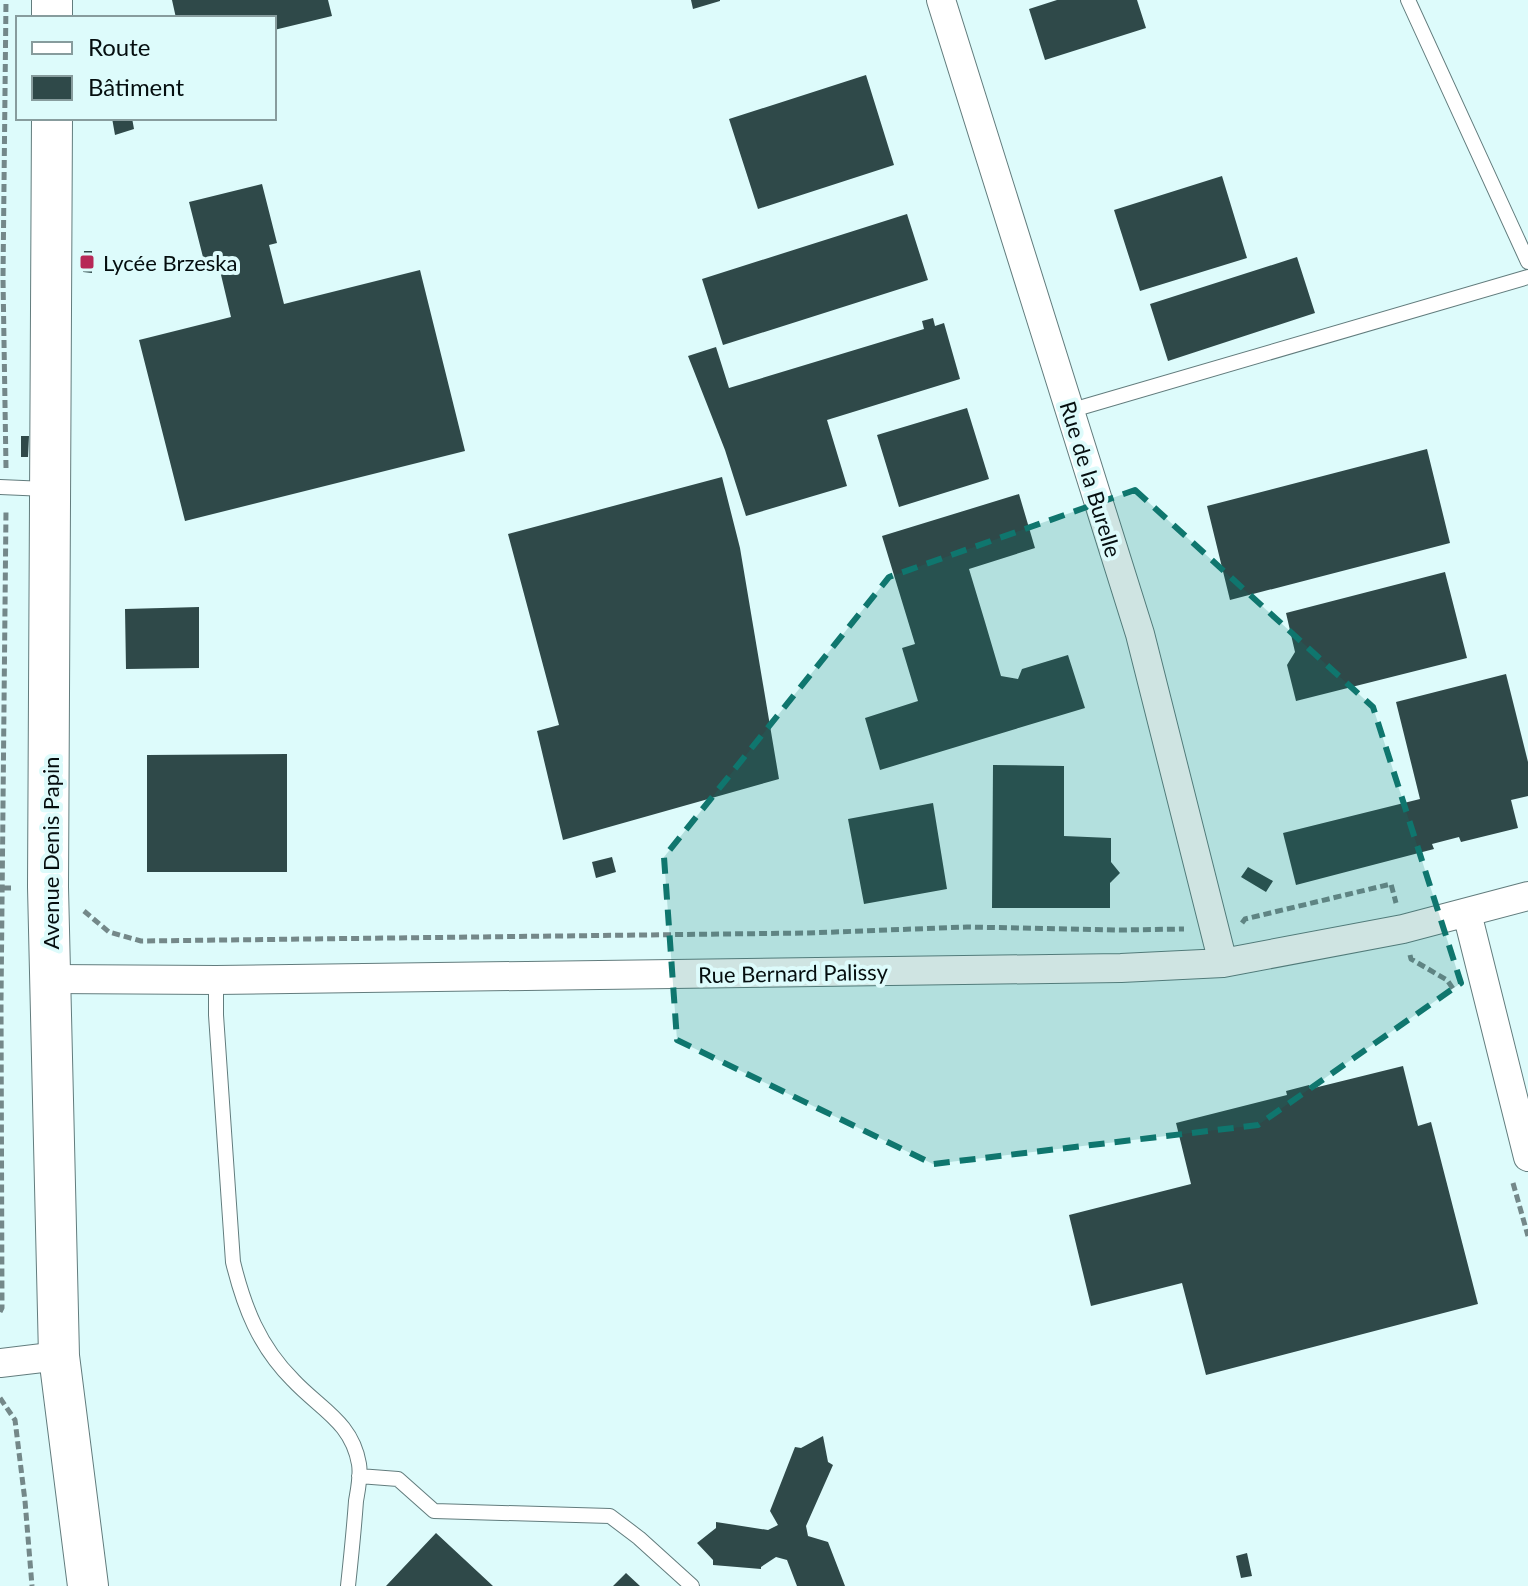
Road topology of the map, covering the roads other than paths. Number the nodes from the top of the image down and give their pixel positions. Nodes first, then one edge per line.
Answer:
1 (941, 0) edge
2 (1408, 0) edge
3 (52, 120) edge
4 (1528, 262) edge
5 (1528, 277) edge
6 (1069, 411) junction
7 (3, 487) edge
8 (50, 490) junction
9 (1528, 896) edge
10 (1467, 913) junction
11 (1223, 963) junction
12 (51, 979) junction
13 (216, 980) junction
14 (1528, 1157) edge
15 (59, 1356) junction
16 (0, 1363) edge
17 (359, 1476) junction
18 (88, 1586) edge
19 (348, 1586) edge
20 (692, 1586) edge

1 - 6 street, Rue de la Burelle
2 - 4 lane
3 - 8 main road, Avenue Denis Papin
5 - 6 lane
6 - 11 street, Rue de la Burelle
7 - 8 lane
8 - 12 main road, Avenue Denis Papin
9 - 10 street, Rue Bernard Palissy
10 - 11 street, Rue Bernard Palissy
10 - 14 street
11 - 13 street, Rue Bernard Palissy
12 - 13 street, Rue Bernard Palissy
12 - 15 main road, Avenue Denis Papin
13 - 17 lane
15 - 16 street
15 - 18 main road, Avenue Denis Papin
17 - 19 lane
17 - 20 lane

